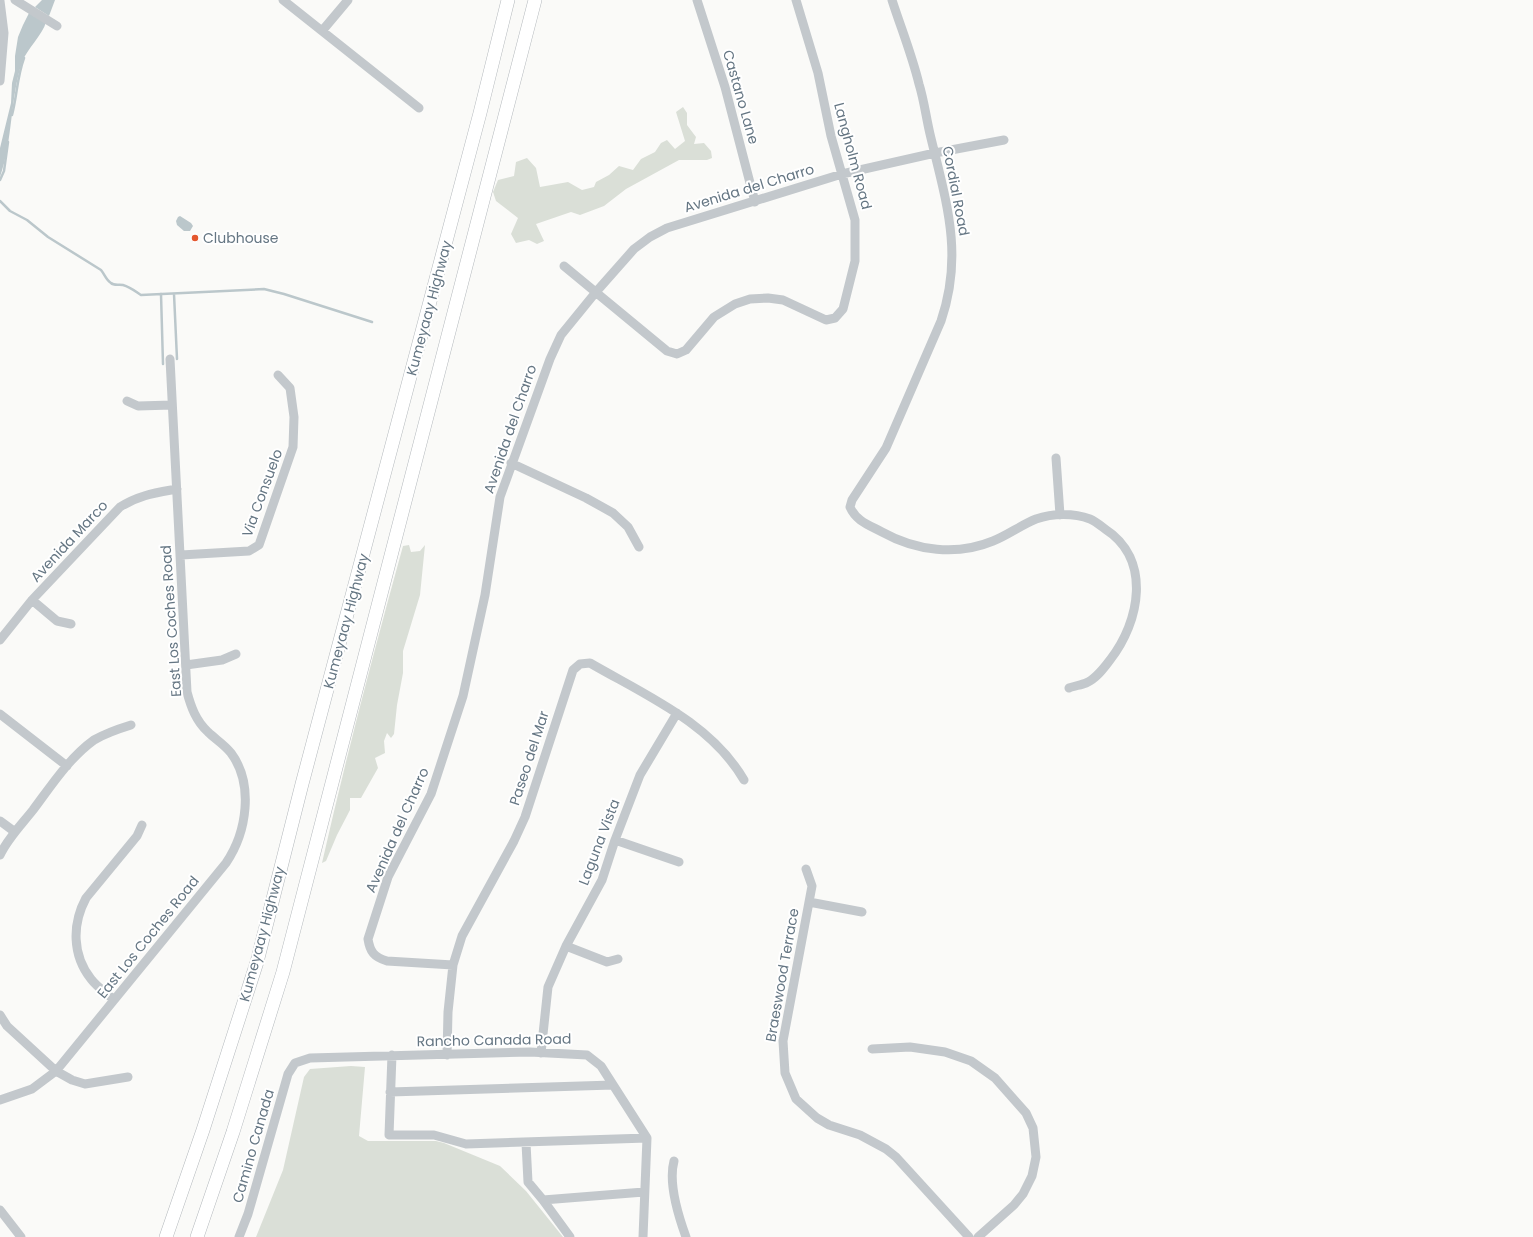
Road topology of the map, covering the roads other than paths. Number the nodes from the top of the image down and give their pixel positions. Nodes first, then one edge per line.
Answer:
1 (15, 0) edge
2 (283, 0) edge
3 (348, 0) edge
4 (508, 0) edge
5 (535, 0) edge
6 (697, 0) edge
7 (796, 0) edge
8 (892, 0) edge
9 (0, 1) edge
10 (57, 26) dead end
11 (322, 31) junction
12 (0, 81) edge
13 (419, 108) dead end
14 (1004, 140) dead end
15 (935, 153) junction
16 (842, 174) junction
17 (755, 202) junction
18 (564, 266) dead end
19 (596, 292) junction
20 (170, 359) dead end
21 (278, 375) dead end
22 (127, 401) dead end
23 (172, 405) junction
24 (1056, 458) dead end
25 (511, 463) junction
26 (176, 489) junction
27 (1060, 515) junction
28 (639, 547) dead end
29 (181, 555) junction
30 (32, 600) junction
31 (71, 624) dead end
32 (0, 640) edge
33 (236, 654) dead end
34 (186, 665) junction
35 (1069, 688) dead end
36 (677, 713) junction
37 (0, 714) edge
38 (131, 725) dead end
39 (67, 766) junction
40 (744, 780) dead end
41 (0, 821) edge
42 (142, 825) dead end
43 (15, 832) junction
44 (615, 840) junction
45 (0, 855) edge
46 (679, 862) dead end
47 (806, 869) dead end
48 (809, 902) junction
49 (862, 912) dead end
50 (566, 946) junction
51 (618, 959) dead end
52 (453, 965) junction
53 (114, 1000) junction
54 (0, 1015) edge
55 (872, 1049) dead end
56 (541, 1053) junction
57 (392, 1055) junction
58 (447, 1055) junction
59 (295, 1063) joint
60 (56, 1071) junction
61 (128, 1077) dead end
62 (613, 1085) junction
63 (390, 1092) junction
64 (0, 1100) edge
65 (647, 1138) junction
66 (526, 1143) junction
67 (674, 1161) dead end
68 (644, 1192) junction
69 (543, 1200) junction
70 (0, 1210) edge
71 (21, 1237) edge
72 (166, 1237) edge
73 (197, 1237) edge
74 (239, 1237) edge
75 (570, 1237) edge
76 (643, 1237) edge
77 (686, 1237) edge
78 (969, 1237) edge
79 (978, 1237) edge

1 - 10 street
2 - 11 street
3 - 11 street
4 - 72 highway, Kumeyaay Highway
5 - 73 highway, Kumeyaay Highway
6 - 17 street, Castano Lane
7 - 16 street, Langholm Road
8 - 15 street, Cordial Road
9 - 12 street
11 - 13 street
14 - 15 street, Avenida del Charro
15 - 16 street, Avenida del Charro
15 - 27 street, Cordial Road
16 - 17 street, Avenida del Charro
16 - 19 street, Langholm Road
17 - 19 street, Avenida del Charro
18 - 19 street
19 - 25 street, Avenida del Charro
20 - 23 street, East Los Coches Road
21 - 29 street, Via Consuelo
22 - 23 street
23 - 26 street, East Los Coches Road
24 - 27 street
25 - 28 street
25 - 52 street, Avenida del Charro
26 - 29 street, East Los Coches Road
26 - 30 street, Avenida Marco
27 - 35 street
29 - 34 street, East Los Coches Road
30 - 31 street
30 - 32 street, Avenida Marco
33 - 34 street
34 - 53 street, East Los Coches Road
36 - 40 street, Paseo del Mar
36 - 44 street, Laguna Vista
36 - 52 street, Paseo del Mar
37 - 39 street
38 - 39 street
39 - 43 street
41 - 43 street
42 - 53 street
43 - 45 street
44 - 46 street
44 - 50 street, Laguna Vista
47 - 48 street, Braeswood Terrace
48 - 49 street
48 - 78 street, Braeswood Terrace
50 - 51 street
50 - 56 street, Laguna Vista
52 - 58 street, Paseo del Mar
53 - 60 street, East Los Coches Road
54 - 60 street
55 - 79 street
56 - 58 street, Rancho Canada Road
56 - 62 street, Rancho Canada Road
57 - 58 street, Rancho Canada Road
57 - 59 street, Rancho Canada Road
57 - 63 street
59 - 74 street, Camino Canada
60 - 61 street
60 - 64 street, East Los Coches Road
62 - 63 street
62 - 65 street, Rancho Canada Road
63 - 66 street
65 - 66 street
65 - 68 street
66 - 69 street
67 - 77 street
68 - 69 street
68 - 76 street
69 - 75 street
70 - 71 street

